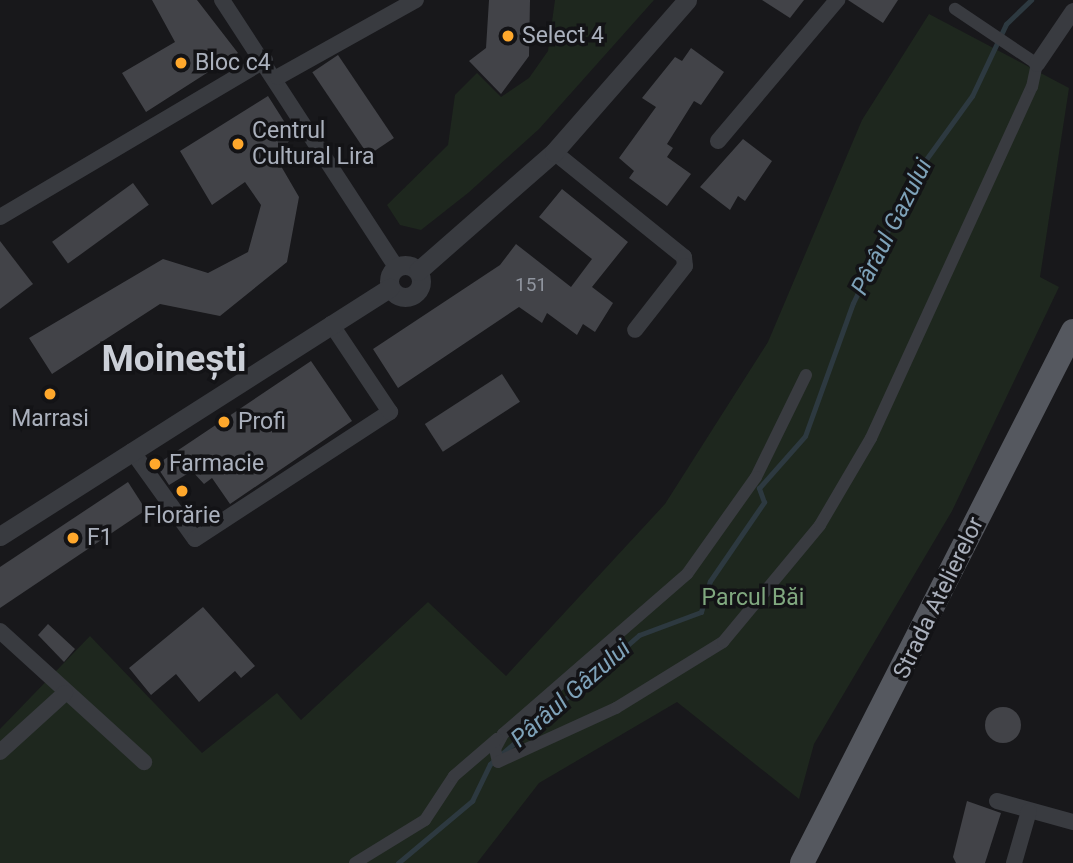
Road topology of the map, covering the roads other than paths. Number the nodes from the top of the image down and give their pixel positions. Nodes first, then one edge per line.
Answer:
1 (416, 0) edge
2 (687, 0) edge
3 (837, 0) edge
4 (229, 2) edge
5 (955, 9) dead end
6 (1073, 12) edge
7 (265, 60) junction
8 (1037, 64) junction
9 (278, 77) junction
10 (718, 141) dead end
11 (554, 152) junction
12 (0, 217) edge
13 (396, 267) junction
14 (418, 271) junction
15 (390, 288) junction
16 (331, 324) junction
17 (635, 330) dead end
18 (1073, 331) edge
19 (806, 375) dead end
20 (132, 451) junction
21 (0, 536) edge
22 (0, 631) edge
23 (65, 694) junction
24 (503, 734) junction
25 (0, 751) edge
26 (144, 762) dead end
27 (997, 801) dead end
28 (1029, 811) junction
29 (1073, 822) edge
30 (355, 863) edge
31 (802, 863) edge
32 (1014, 863) edge

1 - 9 street
2 - 11 street
3 - 10 street
4 - 7 street
5 - 8 street
6 - 8 street
7 - 9 street
7 - 12 street
8 - 24 street
9 - 13 street
11 - 14 street
11 - 17 street
13 - 14 street
13 - 15 street
14 - 15 street
15 - 16 street
16 - 20 street
16 - 20 street
18 - 31 main road, Strada Atelierelor
19 - 24 street
20 - 21 street
22 - 23 street
23 - 25 street
23 - 26 street
24 - 30 street
27 - 28 street
28 - 29 street
28 - 32 street

